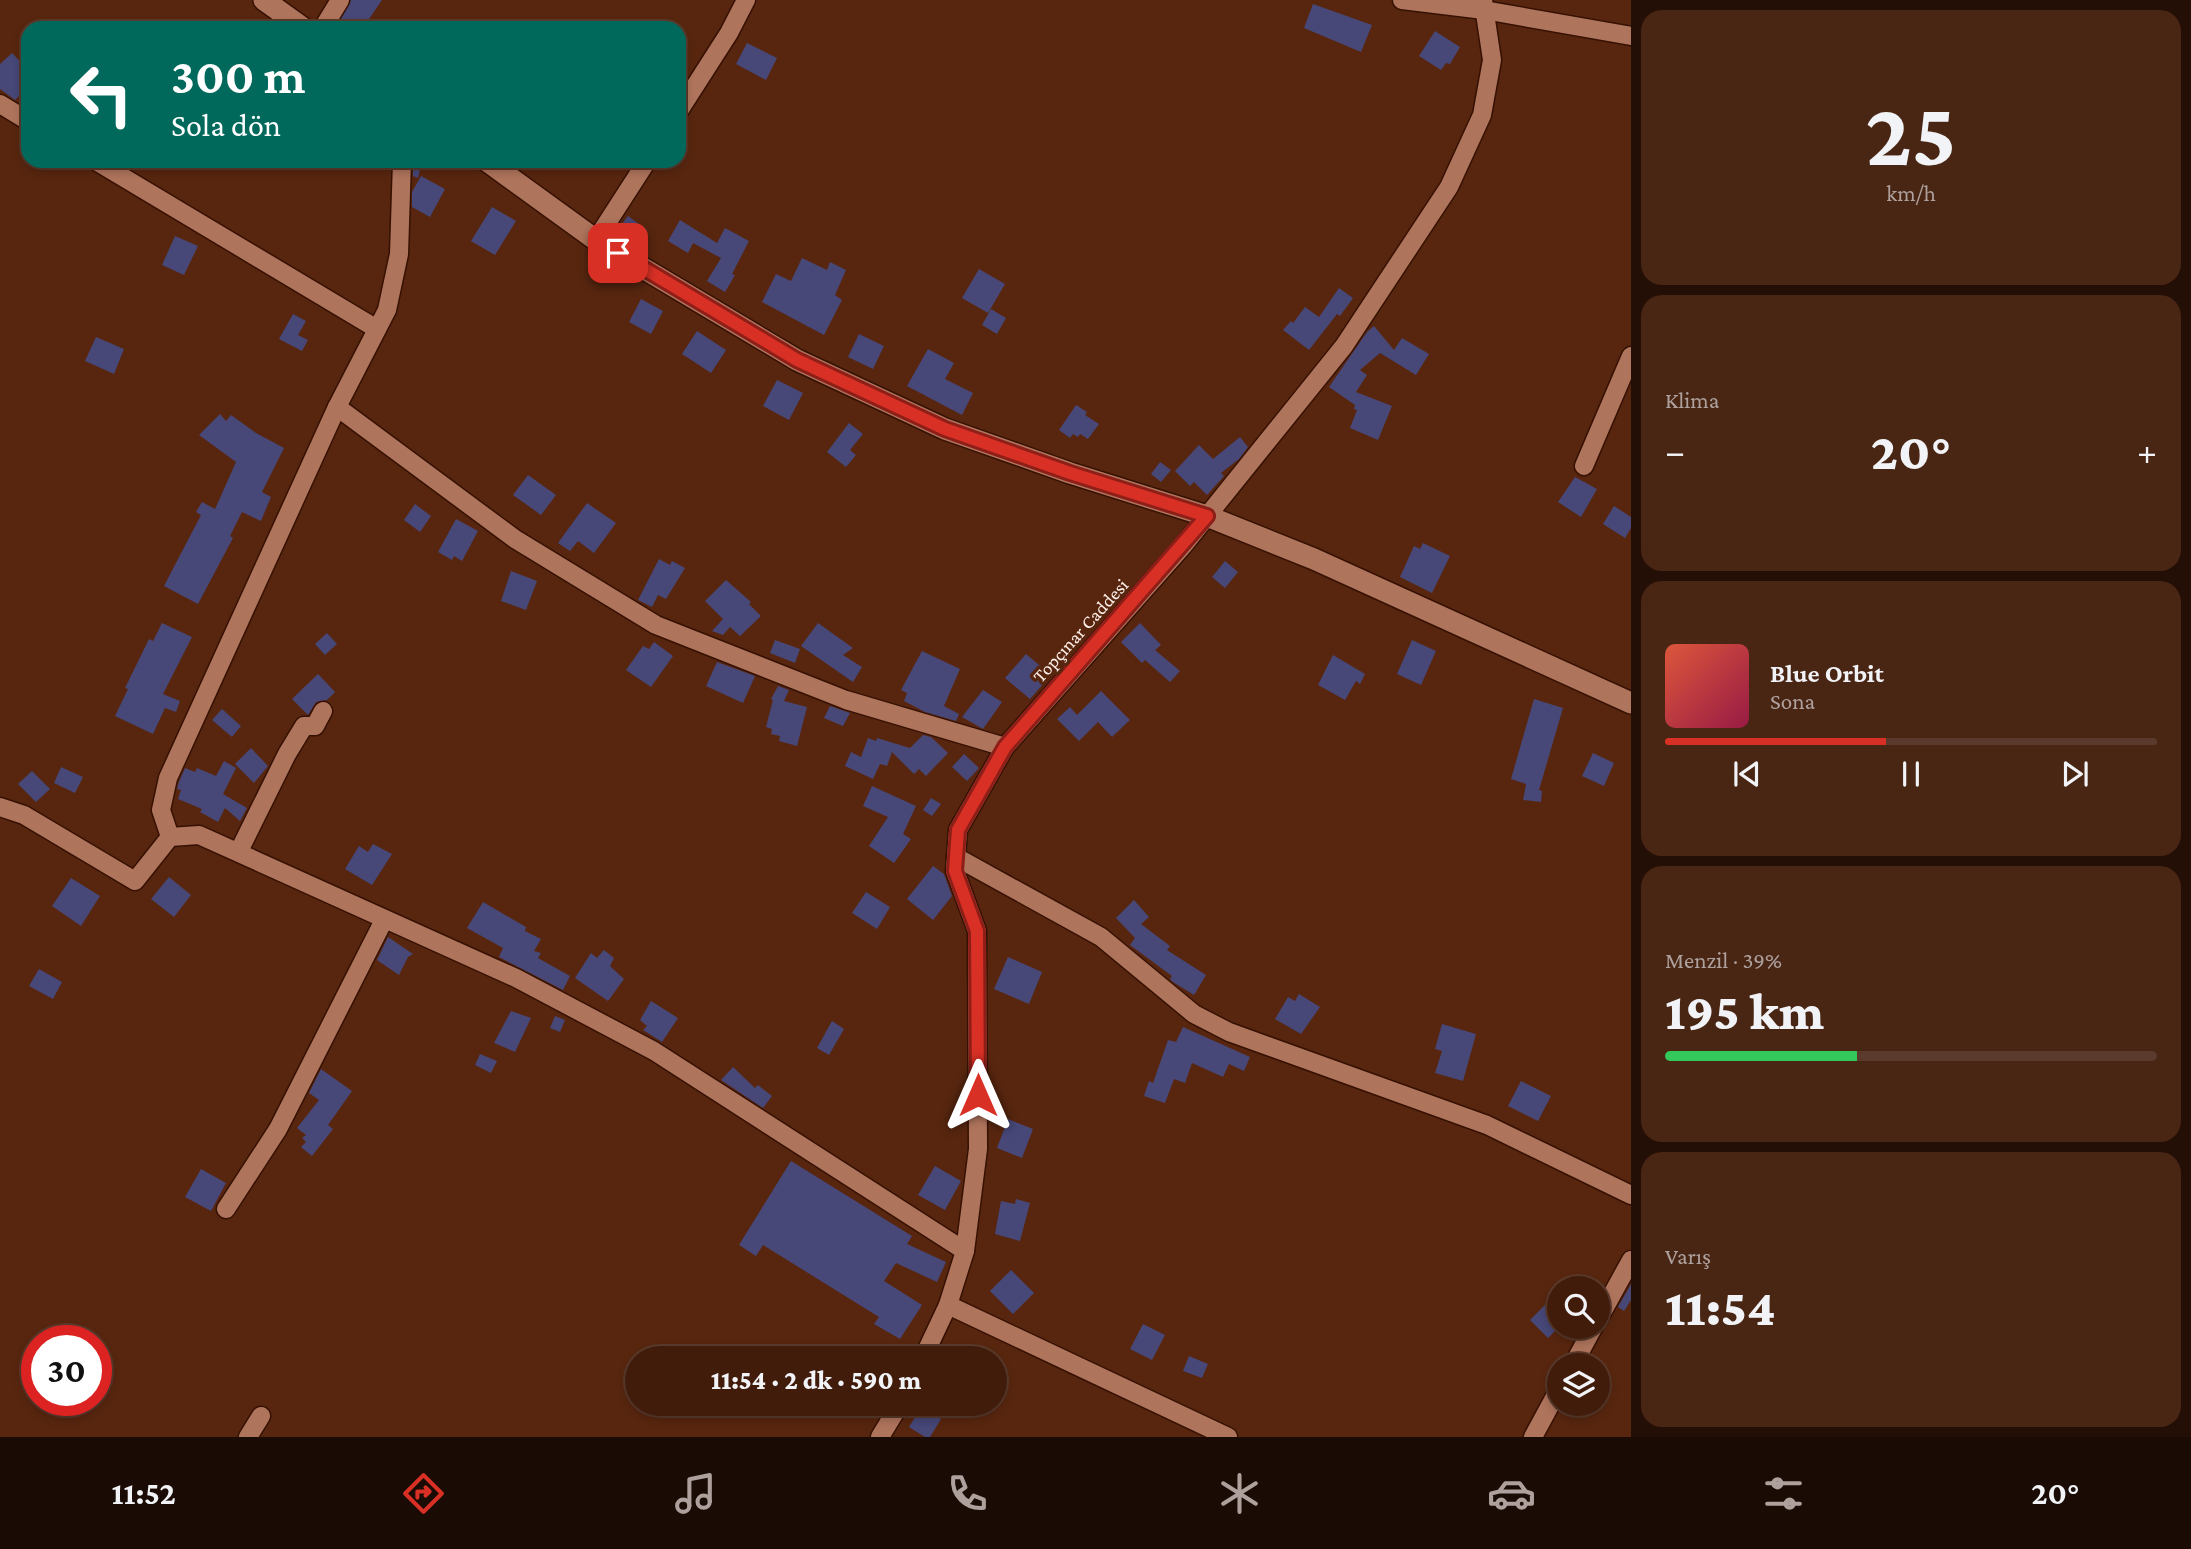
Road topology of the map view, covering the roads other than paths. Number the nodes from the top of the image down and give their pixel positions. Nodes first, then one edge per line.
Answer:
1 (264, 0) edge
2 (340, 0) edge
3 (746, 0) edge
4 (1402, 0) edge
5 (1484, 5) edge
6 (293, 21) edge
7 (327, 21) edge
8 (1631, 36) edge
9 (686, 100) edge
10 (0, 104) edge
11 (21, 117) edge
12 (108, 168) edge
13 (402, 168) edge
14 (497, 168) edge
15 (642, 168) edge
16 (596, 240) junction
17 (377, 328) junction
18 (1631, 356) edge
19 (337, 407) junction
20 (1584, 466) dead end
21 (1207, 516) junction
22 (1631, 703) edge
23 (323, 711) dead end
24 (1005, 747) junction
25 (0, 807) edge
26 (170, 837) junction
27 (239, 851) junction
28 (956, 857) junction
29 (384, 920) junction
30 (1631, 1195) edge
31 (226, 1209) dead end
32 (965, 1251) junction
33 (1631, 1260) edge
34 (1610, 1298) edge
35 (948, 1305) junction
36 (929, 1346) edge
37 (1547, 1411) edge
38 (261, 1416) dead end
39 (893, 1416) edge
40 (248, 1437) edge
41 (880, 1437) edge
42 (1228, 1437) edge
43 (1533, 1437) edge

1 - 6 street
2 - 7 street
3 - 9 street
4 - 5 street
5 - 8 street
5 - 21 street, Topçınar Caddesi
10 - 11 street
12 - 17 street
13 - 17 street
14 - 16 street
15 - 16 street
16 - 21 street
17 - 19 street
18 - 20 street
19 - 24 street
19 - 26 street
21 - 22 street
21 - 24 street, Topçınar Caddesi
23 - 27 street
24 - 28 street, Topçınar Caddesi
25 - 26 street
26 - 27 street
27 - 29 street
28 - 30 street
28 - 32 street, Topçınar Caddesi
29 - 31 street
29 - 32 street
32 - 35 street, Topçınar Caddesi
33 - 34 street
35 - 36 street, Topçınar Caddesi
35 - 42 street
37 - 43 street
38 - 40 street
39 - 41 street

